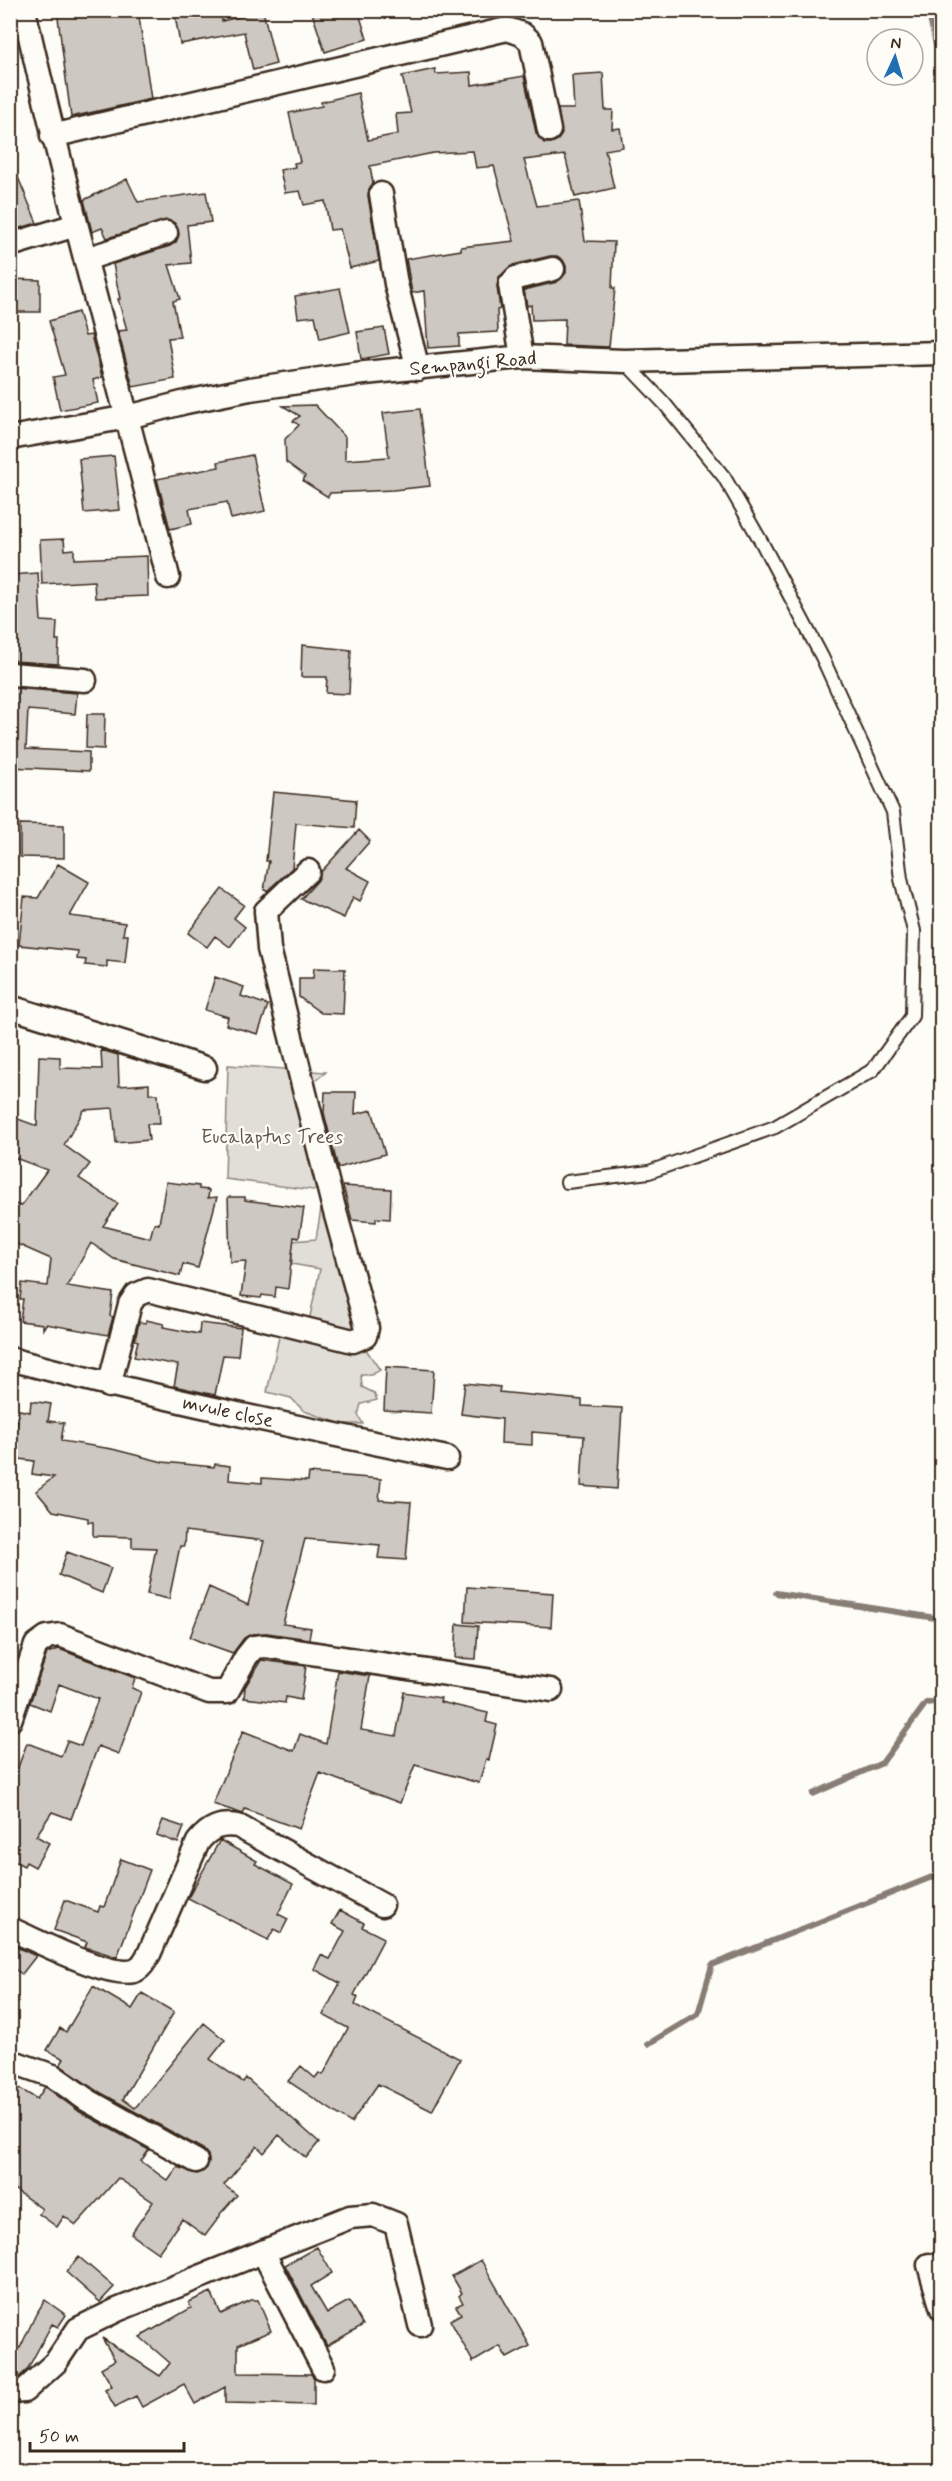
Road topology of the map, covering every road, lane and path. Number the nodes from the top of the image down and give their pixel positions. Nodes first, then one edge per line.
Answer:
1 (24, 10) edge
2 (549, 130) dead end
3 (52, 136) junction
4 (381, 194) dead end
5 (76, 225) junction
6 (166, 233) dead end
7 (10, 245) edge
8 (86, 260) junction
9 (553, 269) dead end
10 (942, 353) edge
11 (522, 357) junction
12 (624, 361) junction
13 (418, 369) junction
14 (128, 417) junction
15 (10, 438) edge
16 (168, 577) dead end
17 (10, 674) edge
18 (85, 680) dead end
19 (308, 871) dead end
20 (10, 1007) edge
21 (205, 1068) dead end
22 (567, 1182) dead end
23 (10, 1359) edge
24 (109, 1386) junction
25 (447, 1458) dead end
26 (551, 1690) dead end
27 (10, 1720) edge
28 (382, 1905) dead end
29 (10, 1929) edge
30 (10, 2061) edge
31 (196, 2162) dead end
32 (263, 2252) junction
33 (929, 2265) dead end
34 (942, 2309) edge
35 (420, 2325) dead end
36 (323, 2368) dead end
37 (10, 2392) edge

1 - 3 street
2 - 3 street
3 - 5 street
4 - 13 street
5 - 7 street
5 - 8 street
6 - 8 street
8 - 14 street
9 - 11 street
10 - 12 street, Sempangi Road
11 - 12 street, Sempangi Road
11 - 13 street, Sempangi Road
12 - 22 lane
13 - 14 street, Sempangi Road
14 - 15 street, Sempangi Road
14 - 16 street
17 - 18 street
19 - 24 street
20 - 21 street
23 - 24 street, mvule close
24 - 25 street, mvule close
26 - 27 street
28 - 29 street
30 - 31 street
32 - 35 street
32 - 36 street
32 - 37 street
33 - 34 street

